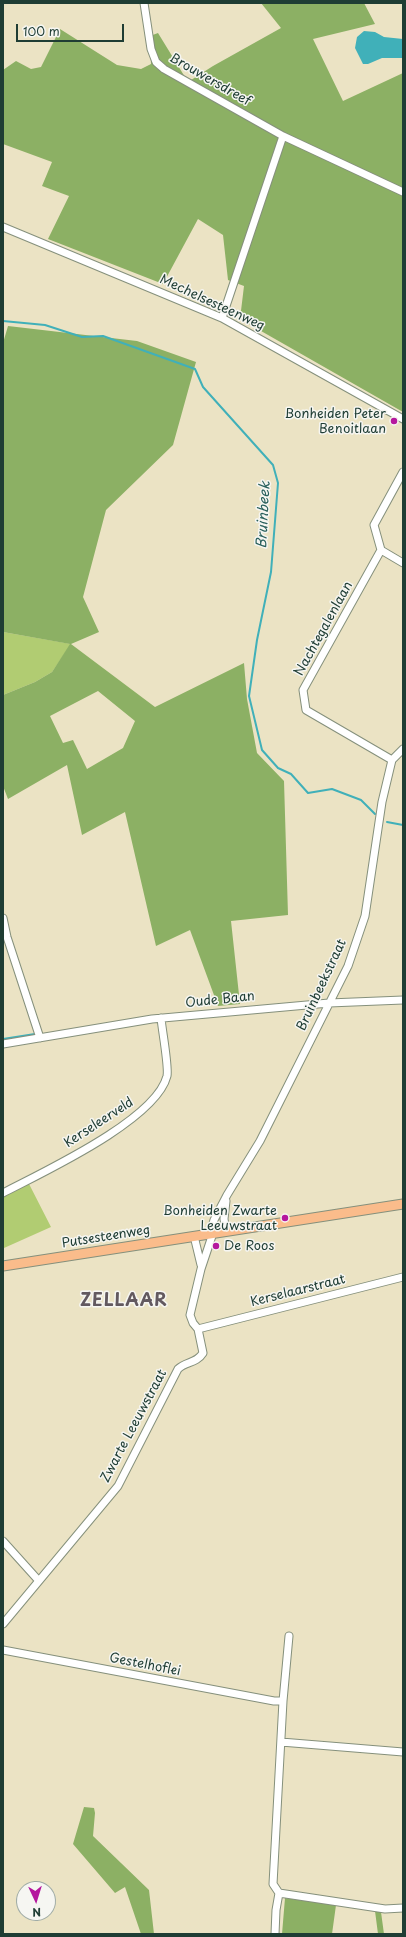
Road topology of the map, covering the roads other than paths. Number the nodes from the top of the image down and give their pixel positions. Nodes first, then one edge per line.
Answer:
1 (144, 3) edge
2 (283, 136) junction
3 (403, 192) edge
4 (3, 227) edge
5 (222, 318) junction
6 (403, 419) edge
7 (403, 472) edge
8 (381, 550) junction
9 (403, 563) edge
10 (403, 749) edge
11 (392, 760) junction
12 (3, 918) edge
13 (403, 1000) edge
14 (329, 1002) junction
15 (161, 1018) junction
16 (40, 1038) junction
17 (3, 1044) edge
18 (3, 1193) edge
19 (227, 1195) junction
20 (403, 1204) edge
21 (226, 1231) junction
22 (211, 1234) junction
23 (194, 1236) junction
24 (3, 1266) edge
25 (201, 1269) junction
26 (403, 1277) edge
27 (198, 1329) junction
28 (3, 1541) edge
29 (39, 1581) junction
30 (3, 1624) edge
31 (290, 1636) dead end
32 (3, 1650) edge
33 (283, 1701) junction
34 (281, 1742) junction
35 (403, 1752) edge
36 (279, 1893) junction
37 (403, 1908) edge
38 (275, 1934) edge

1 - 2 street, Brouwersdreef
2 - 3 street, Brouwersdreef
2 - 5 street
4 - 5 street, Mechelsesteenweg
5 - 6 street, Mechelsesteenweg
7 - 8 street
8 - 9 street
8 - 11 street, Nachtegalenlaan
10 - 11 street
11 - 14 street, Bruinbeekstraat
12 - 16 street
13 - 14 street, Oude Baan
14 - 15 street, Oude Baan
14 - 19 street, Bruinbeekstraat
15 - 16 street, Oude Baan
15 - 18 street, Kerseleerveld
16 - 17 street, Oude Baan
19 - 21 street, Bruinbeekstraat
19 - 22 street, Bruinbeekstraat
20 - 21 main road, Putsesteenweg
21 - 22 main road, Putsesteenweg
22 - 23 main road, Putsesteenweg
22 - 25 street, Zwarte Leeuwstraat
23 - 24 main road, Putsesteenweg
23 - 25 street, Zwarte Leeuwstraat
25 - 27 street, Zwarte Leeuwstraat
26 - 27 street, Kerselaarstraat
27 - 29 street, Zwarte Leeuwstraat
28 - 29 street
29 - 30 street, Zwarte Leeuwstraat
31 - 33 street
32 - 33 street, Gestelhoflei
33 - 34 street
34 - 35 street
34 - 36 street
36 - 37 street
36 - 38 street

